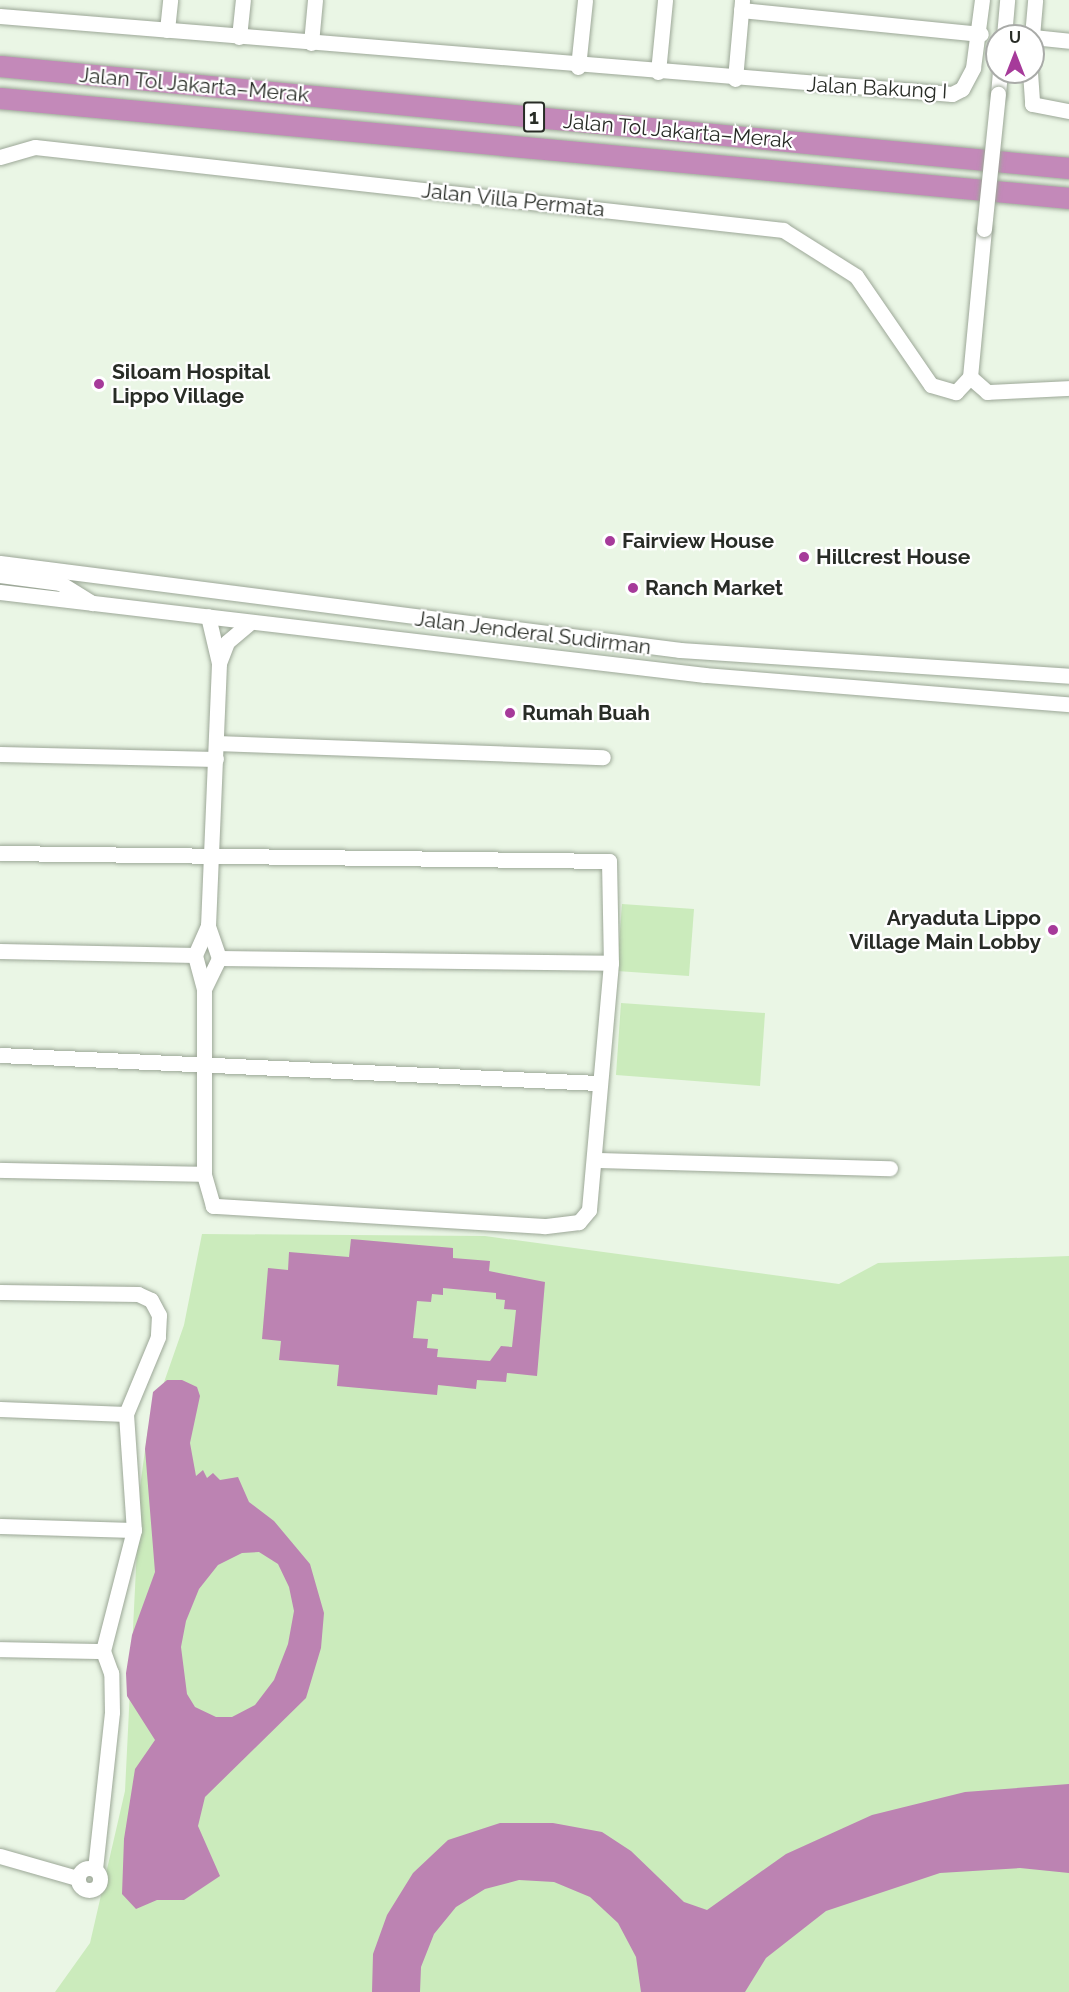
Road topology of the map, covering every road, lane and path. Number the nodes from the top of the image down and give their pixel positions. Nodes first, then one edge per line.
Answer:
1 (170, 0) edge
2 (243, 0) edge
3 (315, 0) edge
4 (585, 0) edge
5 (665, 0) edge
6 (982, 0) edge
7 (1007, 0) edge
8 (1035, 0) edge
9 (741, 5) edge
10 (0, 15) edge
11 (1005, 24) edge
12 (1034, 24) edge
13 (167, 30) junction
14 (981, 34) junction
15 (239, 37) junction
16 (1045, 38) edge
17 (1069, 41) edge
18 (311, 43) junction
19 (0, 66) edge
20 (578, 67) junction
21 (658, 72) junction
22 (735, 79) junction
23 (999, 84) edge
24 (1031, 84) edge
25 (0, 98) edge
26 (1069, 111) edge
27 (0, 157) edge
28 (1069, 168) edge
29 (1069, 198) edge
30 (970, 377) junction
31 (1069, 388) edge
32 (956, 392) junction
33 (987, 392) junction
34 (0, 563) edge
35 (0, 575) edge
36 (0, 592) edge
37 (92, 603) junction
38 (208, 616) junction
39 (251, 622) junction
40 (219, 663) junction
41 (1069, 676) edge
42 (1069, 704) edge
43 (216, 743) junction
44 (0, 754) edge
45 (603, 757) dead end
46 (216, 759) junction
47 (0, 853) edge
48 (210, 853) junction
49 (208, 926) junction
50 (0, 951) edge
51 (195, 955) junction
52 (219, 958) junction
53 (611, 963) junction
54 (204, 989) junction
55 (0, 1055) edge
56 (204, 1064) junction
57 (599, 1083) junction
58 (597, 1160) junction
59 (890, 1168) dead end
60 (0, 1170) edge
61 (204, 1174) junction
62 (0, 1292) edge
63 (0, 1409) edge
64 (126, 1414) junction
65 (0, 1526) edge
66 (134, 1530) junction
67 (0, 1649) edge
68 (103, 1651) junction
69 (0, 1856) edge

1 - 13 street
2 - 15 street
3 - 18 street
4 - 20 street
5 - 21 street
6 - 14 street, Jalan Bakung I
7 - 11 street
8 - 12 street
9 - 14 street
9 - 22 street
10 - 13 street, Jalan Bakung I
13 - 15 street, Jalan Bakung I
14 - 22 street, Jalan Bakung I
15 - 18 street, Jalan Bakung I
16 - 17 street
18 - 20 street, Jalan Bakung I
19 - 28 highway, Jalan Tol Jakarta–Merak / 1
20 - 21 street, Jalan Bakung I
21 - 22 street, Jalan Bakung I
23 - 30 street, bridge
24 - 26 street
25 - 29 highway, Jalan Tol Jakarta–Merak / 1
27 - 32 street, Jalan Villa Permata
30 - 32 street
30 - 33 street
31 - 33 street, Jalan Villa Permata
32 - 33 street, Jalan Villa Permata
34 - 41 street, Jalan Jenderal Sudirman
35 - 37 street
36 - 37 street, Jalan Jenderal Sudirman
37 - 38 street, Jalan Jenderal Sudirman
38 - 39 street, Jalan Jenderal Sudirman
38 - 40 street
39 - 40 street
39 - 42 street, Jalan Jenderal Sudirman
40 - 43 street
43 - 45 street
43 - 46 street
44 - 46 street
46 - 48 street
47 - 48 street
48 - 49 street
48 - 53 street
49 - 51 street
49 - 52 street
50 - 51 street
51 - 54 street
52 - 53 street
52 - 54 street
53 - 57 street
54 - 56 street
55 - 56 street
56 - 57 street
56 - 61 street
57 - 58 street
58 - 59 street
58 - 61 street
60 - 61 street
62 - 64 street
63 - 64 street
64 - 66 street
65 - 66 street
66 - 68 street
67 - 68 street
68 - 69 street

